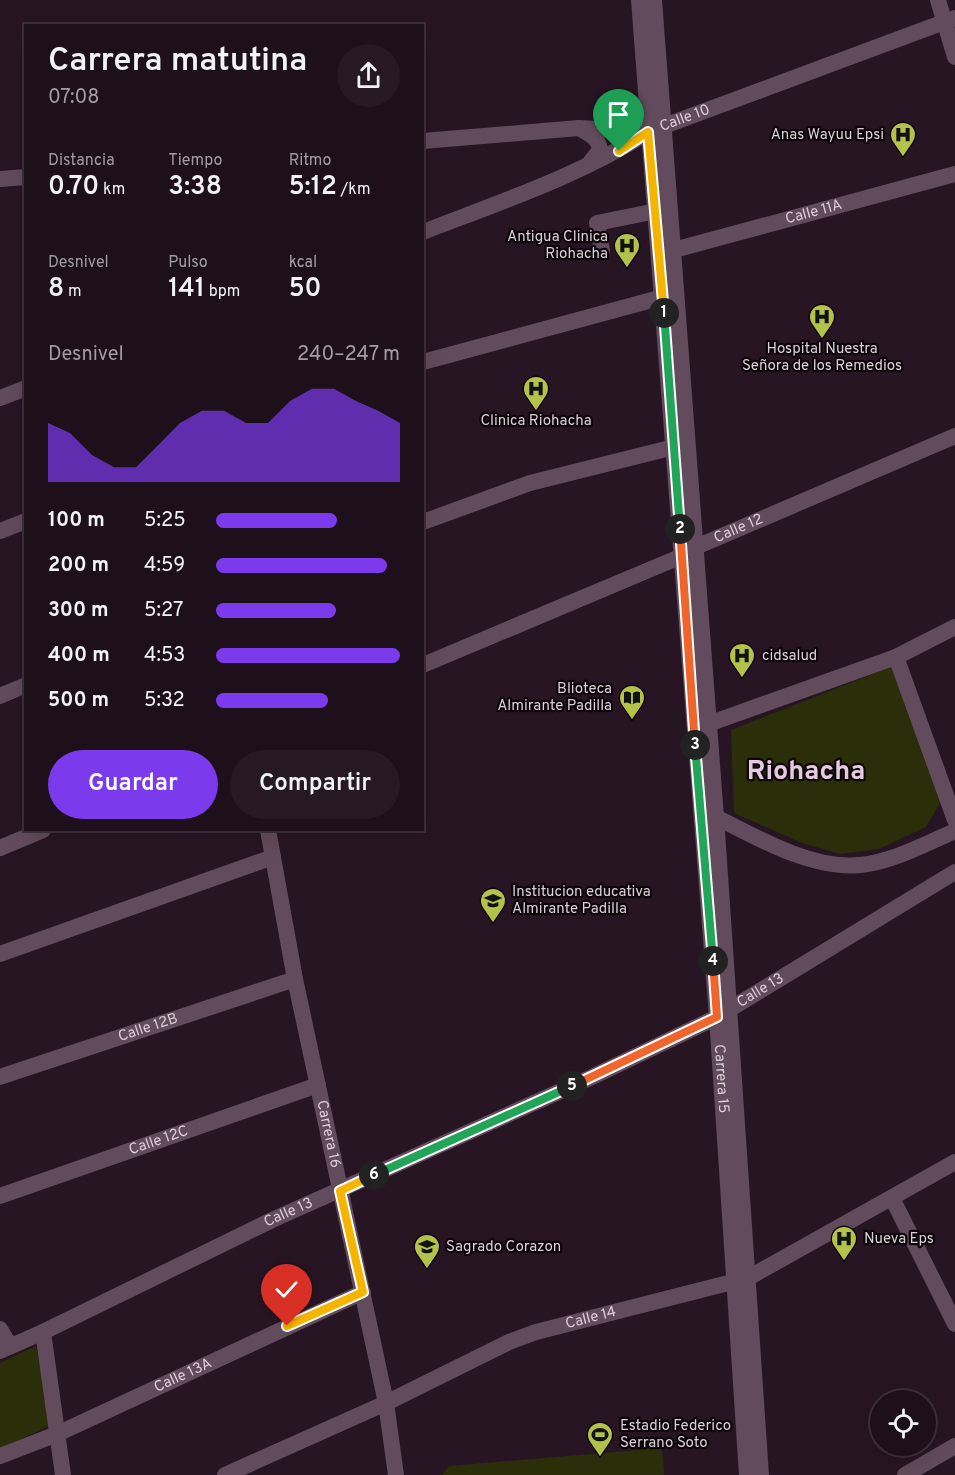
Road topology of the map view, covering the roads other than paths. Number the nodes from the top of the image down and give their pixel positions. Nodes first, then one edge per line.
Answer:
1 (639, 0) edge
2 (654, 0) edge
3 (938, 0) edge
4 (950, 20) edge
5 (955, 57) edge
6 (579, 128) junction
7 (656, 130) junction
8 (424, 141) edge
9 (586, 168) junction
10 (955, 174) edge
11 (24, 177) edge
12 (0, 180) edge
13 (656, 211) junction
14 (424, 232) edge
15 (602, 251) dead end
16 (667, 251) junction
17 (663, 297) junction
18 (424, 362) edge
19 (24, 389) edge
20 (0, 398) edge
21 (955, 436) edge
22 (674, 447) junction
23 (24, 522) edge
24 (424, 522) edge
25 (0, 531) edge
26 (696, 547) junction
27 (682, 556) junction
28 (955, 627) edge
29 (896, 657) junction
30 (424, 665) edge
31 (24, 686) edge
32 (0, 696) edge
33 (701, 726) junction
34 (716, 817) junction
35 (955, 820) edge
36 (41, 831) edge
37 (268, 831) edge
38 (955, 831) edge
39 (0, 848) edge
40 (273, 857) junction
41 (955, 873) edge
42 (0, 954) edge
43 (295, 979) junction
44 (723, 1013) junction
45 (0, 1077) edge
46 (318, 1085) junction
47 (955, 1162) edge
48 (340, 1191) junction
49 (0, 1196) edge
50 (892, 1198) junction
51 (741, 1280) junction
52 (363, 1292) junction
53 (955, 1324) edge
54 (0, 1329) edge
55 (43, 1332) junction
56 (5, 1349) edge
57 (386, 1403) junction
58 (57, 1434) junction
59 (955, 1446) edge
60 (0, 1456) edge
61 (63, 1475) edge
62 (225, 1475) edge
63 (396, 1475) edge
64 (747, 1475) edge
65 (761, 1475) edge
66 (904, 1475) edge

1 - 7 street, Carrera 15
2 - 7 street
3 - 4 street
4 - 5 street
4 - 7 street, Calle 10
6 - 7 street
6 - 8 street
6 - 9 street
7 - 9 street, Calle 10
7 - 13 street, Carrera 15
7 - 16 street
9 - 14 street, Calle 10
10 - 16 street, Calle 11A
11 - 12 street
13 - 15 street
13 - 16 street, Carrera 15
16 - 17 street, Carrera 15
16 - 26 street, Carrera 15
17 - 18 street
17 - 22 street, Carrera 15
19 - 20 street
21 - 26 street, Calle 12
22 - 24 street
22 - 27 street, Carrera 15
23 - 25 street
26 - 27 street, Calle 12
26 - 33 street, Carrera 15
27 - 30 street, Calle 12
27 - 33 street, Carrera 15
28 - 29 street
29 - 33 street
29 - 35 street
31 - 32 street
33 - 34 street, Carrera 15
33 - 44 street, Carrera 15
34 - 38 street
34 - 44 street, Carrera 15
36 - 39 street
37 - 40 street, Carrera 16
40 - 42 street
40 - 43 street, Carrera 16
41 - 44 street, Calle 13
43 - 45 street, Calle 12B
43 - 46 street, Carrera 16
44 - 48 street, Calle 13
44 - 51 street, Carrera 15
46 - 48 street, Carrera 16
46 - 49 street, Calle 12C
47 - 50 street, Calle 14
48 - 52 street, Carrera 16
48 - 55 street, Calle 13
50 - 51 street, Calle 14
50 - 53 street
51 - 57 street, Calle 14
51 - 64 street, Carrera 15
51 - 65 street, Carrera 15
52 - 57 street, Carrera 16
52 - 58 street, Calle 13A
54 - 56 street
55 - 56 street, Calle 13
55 - 58 street
57 - 62 street, Calle 14
57 - 63 street, Carrera 16
58 - 60 street, Calle 13A
58 - 61 street
59 - 66 street

